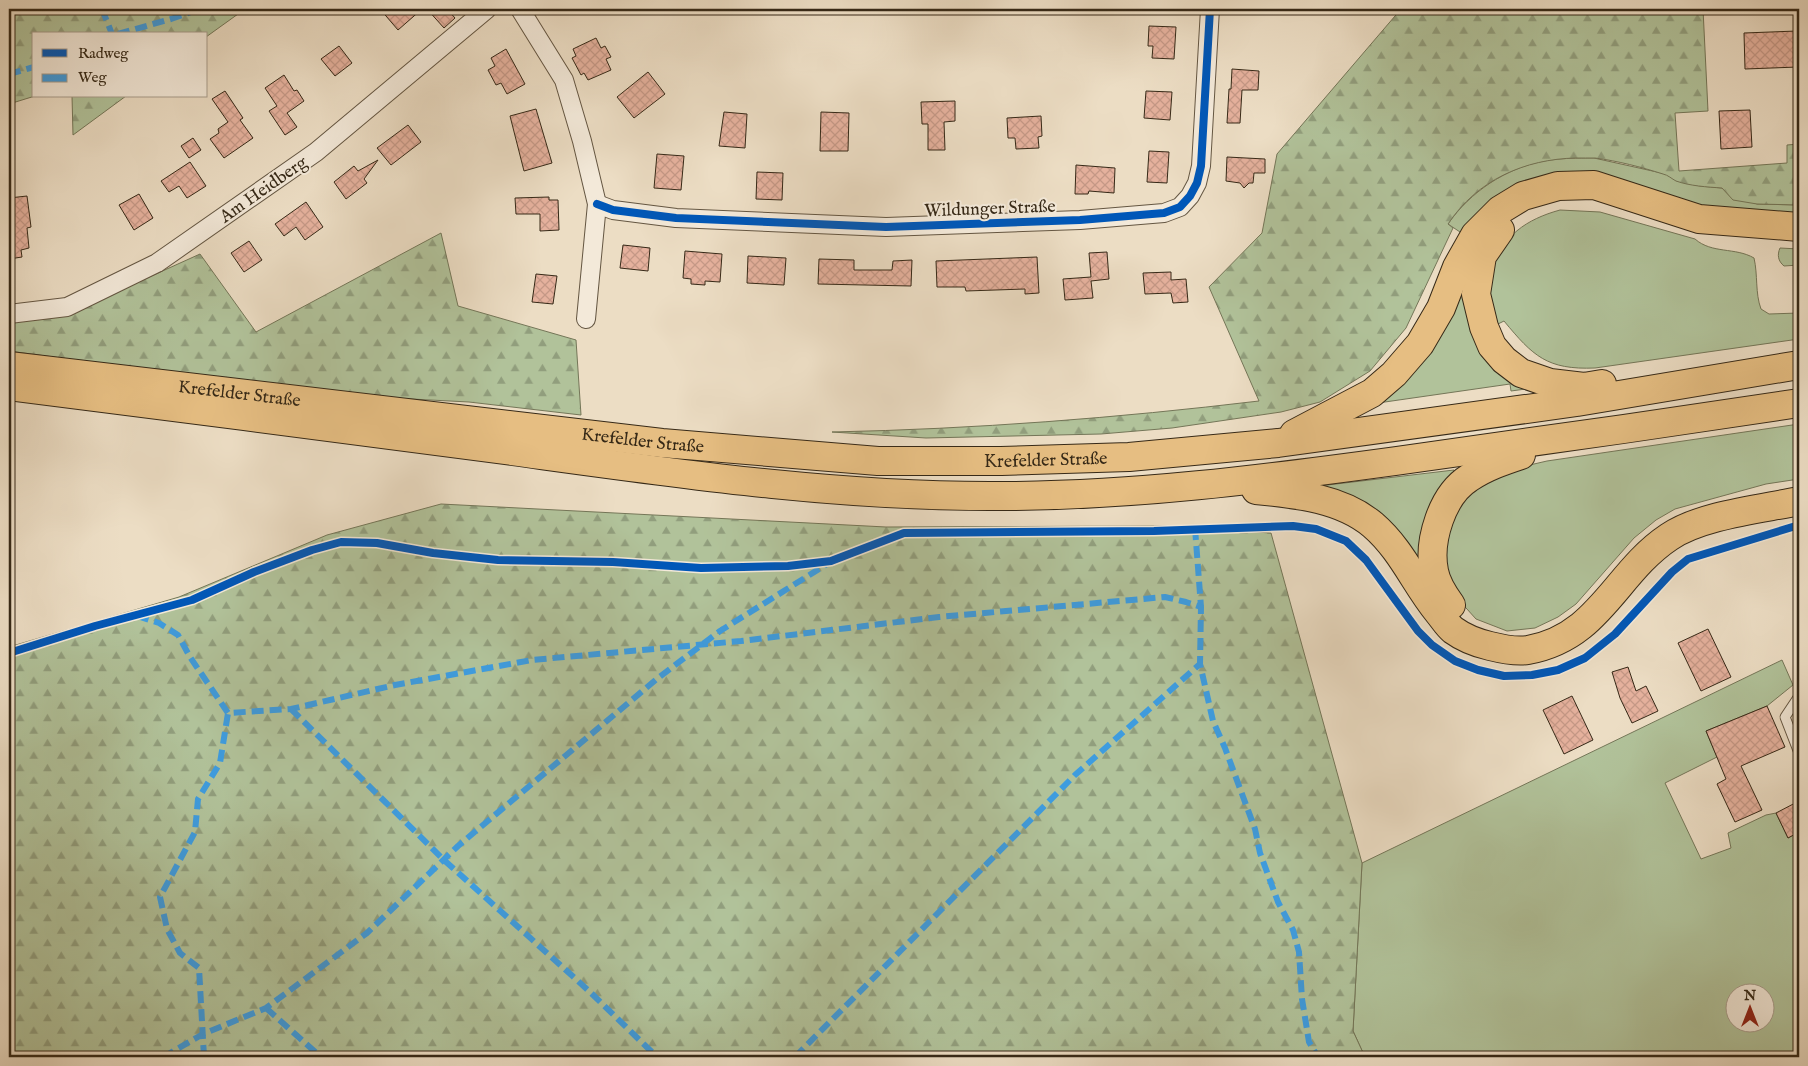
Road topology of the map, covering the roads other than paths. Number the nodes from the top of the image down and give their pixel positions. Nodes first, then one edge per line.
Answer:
1 (487, 9) edge
2 (520, 9) edge
3 (1210, 9) edge
4 (597, 204) junction
5 (1799, 227) edge
6 (1799, 240) edge
7 (9, 314) edge
8 (586, 319) dead end
9 (1799, 365) edge
10 (9, 366) edge
11 (1675, 385) junction
12 (9, 386) edge
13 (1799, 403) edge
14 (1584, 435) junction
15 (1278, 443) junction
16 (1199, 485) junction
17 (1799, 487) edge
18 (1799, 501) edge
19 (1799, 696) edge
20 (1799, 753) edge

1 - 7 street, Am Heidberg
2 - 4 street
3 - 4 street, Wildunger Straße
4 - 8 street
5 - 15 highway
6 - 11 highway
9 - 11 highway, Krefelder Straße
10 - 15 highway, Krefelder Straße
11 - 15 highway, Krefelder Straße
12 - 16 highway, Krefelder Straße
13 - 14 highway
14 - 16 highway
14 - 17 highway
16 - 18 highway
19 - 20 lane

